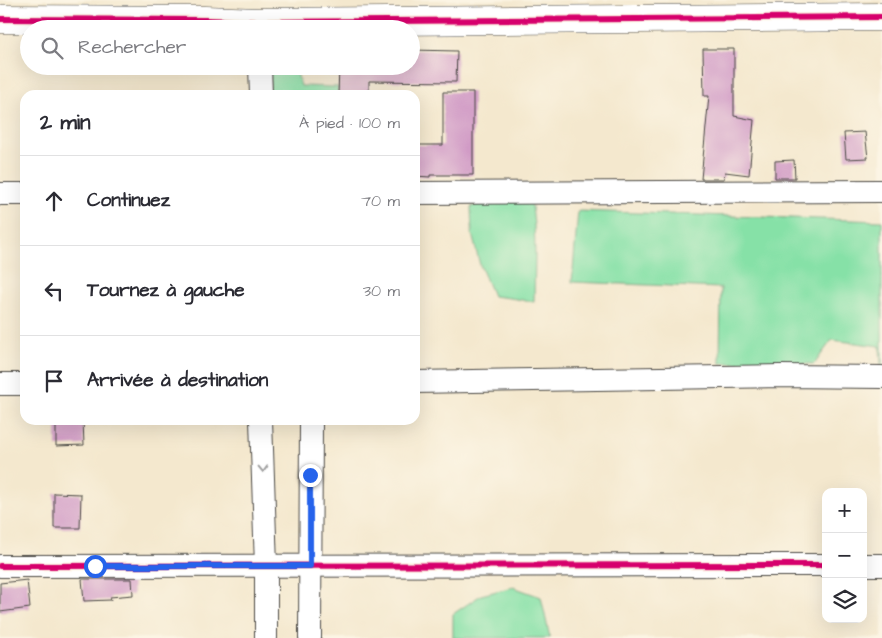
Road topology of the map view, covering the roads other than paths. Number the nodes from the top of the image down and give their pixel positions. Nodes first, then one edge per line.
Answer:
1 (882, 17) edge
2 (0, 19) edge
3 (195, 20) edge
4 (420, 23) edge
5 (260, 75) edge
6 (261, 90) edge
7 (882, 191) edge
8 (420, 193) edge
9 (0, 194) edge
10 (20, 194) edge
11 (882, 376) edge
12 (420, 382) edge
13 (0, 384) edge
14 (20, 384) edge
15 (261, 425) edge
16 (311, 425) edge
17 (822, 565) edge
18 (867, 565) edge
19 (882, 565) edge
20 (0, 566) edge
21 (266, 566) junction
22 (310, 566) junction
23 (266, 638) edge
24 (310, 638) edge

1 - 4 street
2 - 3 street
5 - 6 street
7 - 8 street
9 - 10 street
11 - 12 street
13 - 14 street
15 -> 21 street
16 - 22 street
17 - 22 street
18 - 19 street
20 - 21 street
21 - 22 street
21 - 23 street
22 - 24 street

